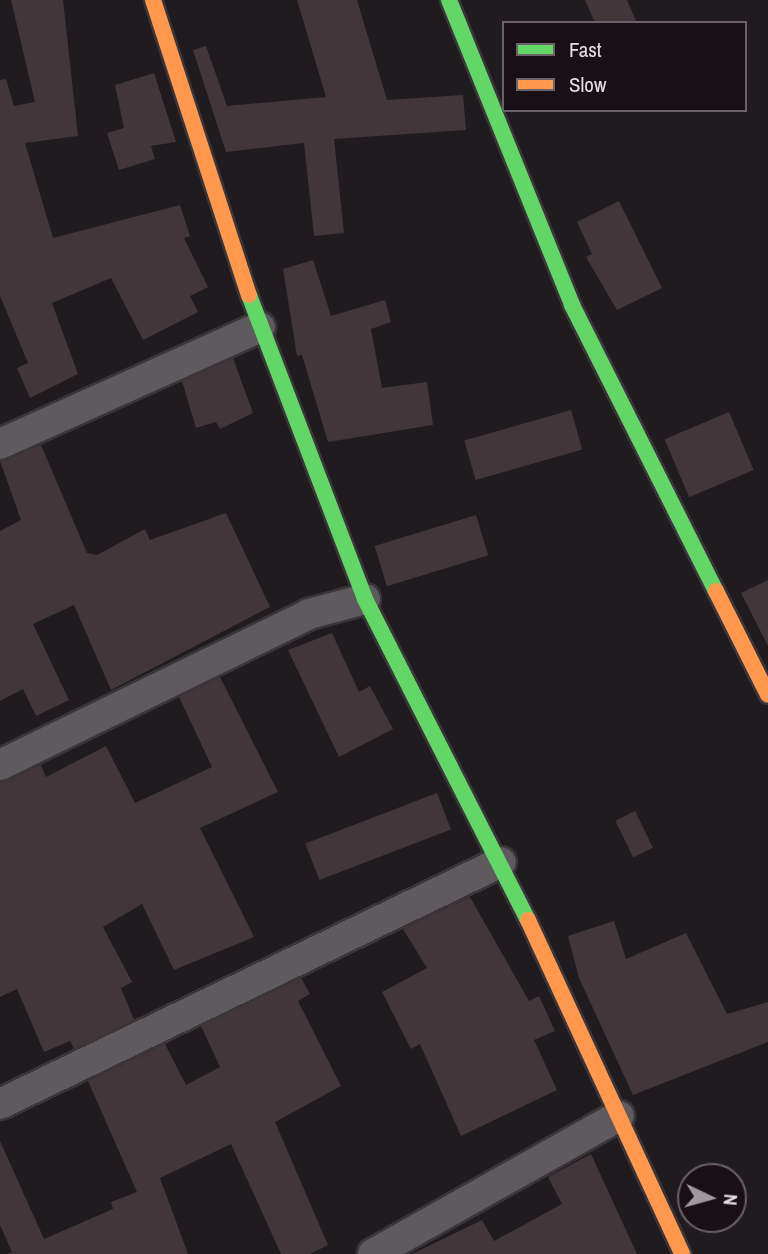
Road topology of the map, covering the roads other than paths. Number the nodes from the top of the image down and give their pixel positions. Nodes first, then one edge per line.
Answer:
1 (153, 0) edge
2 (449, 0) edge
3 (260, 327) junction
4 (2, 439) edge
5 (365, 599) junction
6 (768, 695) edge
7 (0, 765) edge
8 (501, 862) junction
9 (0, 1104) edge
10 (619, 1116) junction
11 (373, 1254) edge
12 (681, 1254) edge

1 - 3 street
2 - 6 street
3 - 4 street
3 - 5 street
5 - 7 street
5 - 8 street
8 - 9 street
8 - 10 street
10 - 11 street
10 - 12 street

